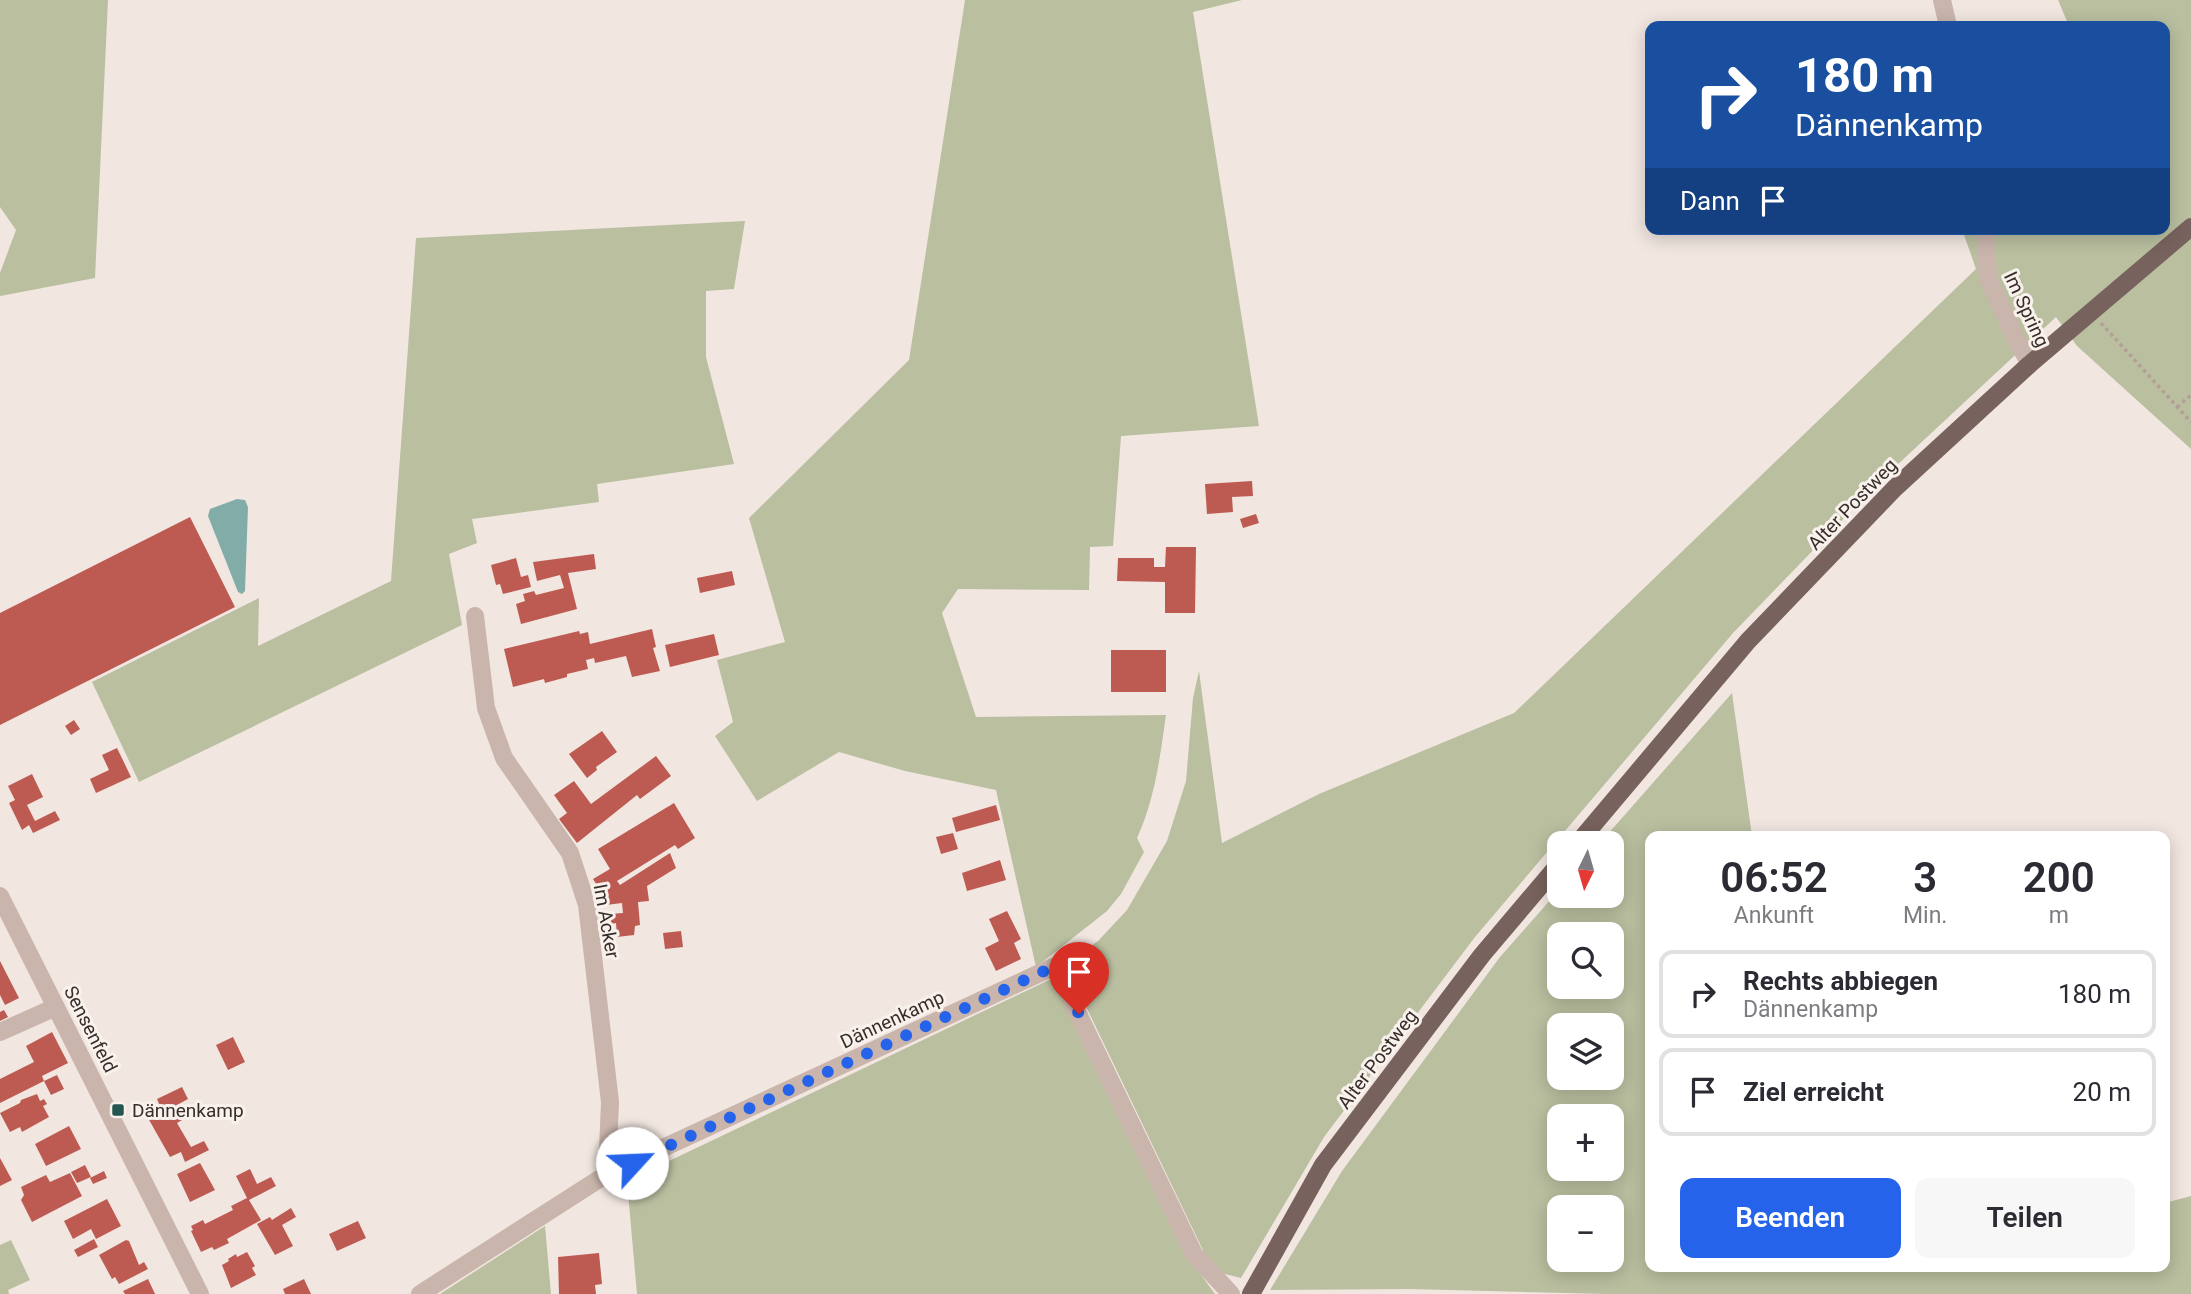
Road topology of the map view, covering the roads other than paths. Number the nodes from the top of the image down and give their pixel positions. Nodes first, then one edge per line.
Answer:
1 (1942, 0) edge
2 (1947, 21) edge
3 (2191, 227) edge
4 (1985, 235) edge
5 (2030, 364) junction
6 (475, 616) dead end
7 (1588, 831) edge
8 (1547, 878) edge
9 (0, 896) edge
10 (56, 1007) junction
11 (0, 1032) edge
12 (607, 1174) junction
13 (200, 1294) edge
14 (421, 1294) edge
15 (1231, 1294) edge
16 (1251, 1294) edge

1 - 2 street
3 - 5 main road, Alter Postweg
4 - 5 street, Im Spring
5 - 7 main road, Alter Postweg
6 - 12 street, Im Acker
8 - 16 main road, Alter Postweg
9 - 10 street, Sensenfeld
10 - 11 street
10 - 13 street, Sensenfeld
12 - 14 street, Dännenkamp
12 - 15 street, Dännenkamp

